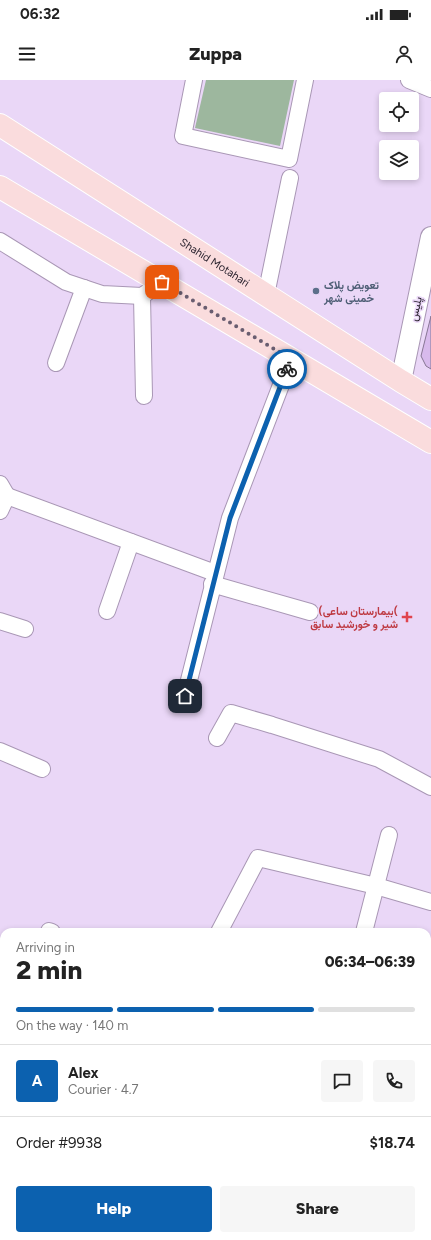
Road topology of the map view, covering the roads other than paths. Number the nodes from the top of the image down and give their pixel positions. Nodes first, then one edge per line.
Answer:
1 (194, 80) edge
2 (305, 80) edge
3 (410, 80) edge
4 (431, 89) edge
5 (0, 125) edge
6 (290, 178) dead end
7 (0, 186) edge
8 (431, 237) edge
9 (0, 241) edge
10 (162, 282) junction
11 (84, 288) junction
12 (266, 295) junction
13 (142, 296) junction
14 (291, 359) junction
15 (56, 363) dead end
16 (401, 381) junction
17 (144, 396) dead end
18 (431, 398) edge
19 (431, 442) edge
20 (4, 490) edge
21 (0, 511) edge
22 (131, 542) junction
23 (214, 578) junction
24 (107, 611) dead end
25 (310, 612) dead end
26 (0, 621) edge
27 (25, 629) dead end
28 (185, 696) dead end
29 (218, 738) dead end
30 (0, 751) edge
31 (42, 769) dead end
32 (431, 787) edge
33 (389, 835) dead end
34 (376, 886) junction
35 (431, 902) edge
36 (221, 928) edge
37 (365, 928) edge

1 - 2 street
3 - 4 street
5 - 12 main road, Shahid Motahari
6 - 12 street
7 - 10 main road
8 - 16 street, پلیس
9 - 11 street
10 - 13 street
10 - 14 main road
11 - 13 street
11 - 15 street
12 - 16 main road, Shahid Motahari
13 - 17 street
14 - 19 main road
14 - 23 street
16 - 18 main road, Shahid Motahari
20 - 21 street
20 - 22 street
22 - 23 street
22 - 24 street
23 - 25 street
23 - 28 street
26 - 27 street
29 - 32 street
30 - 31 street
33 - 34 street
34 - 35 street
34 - 36 street
34 - 37 street

